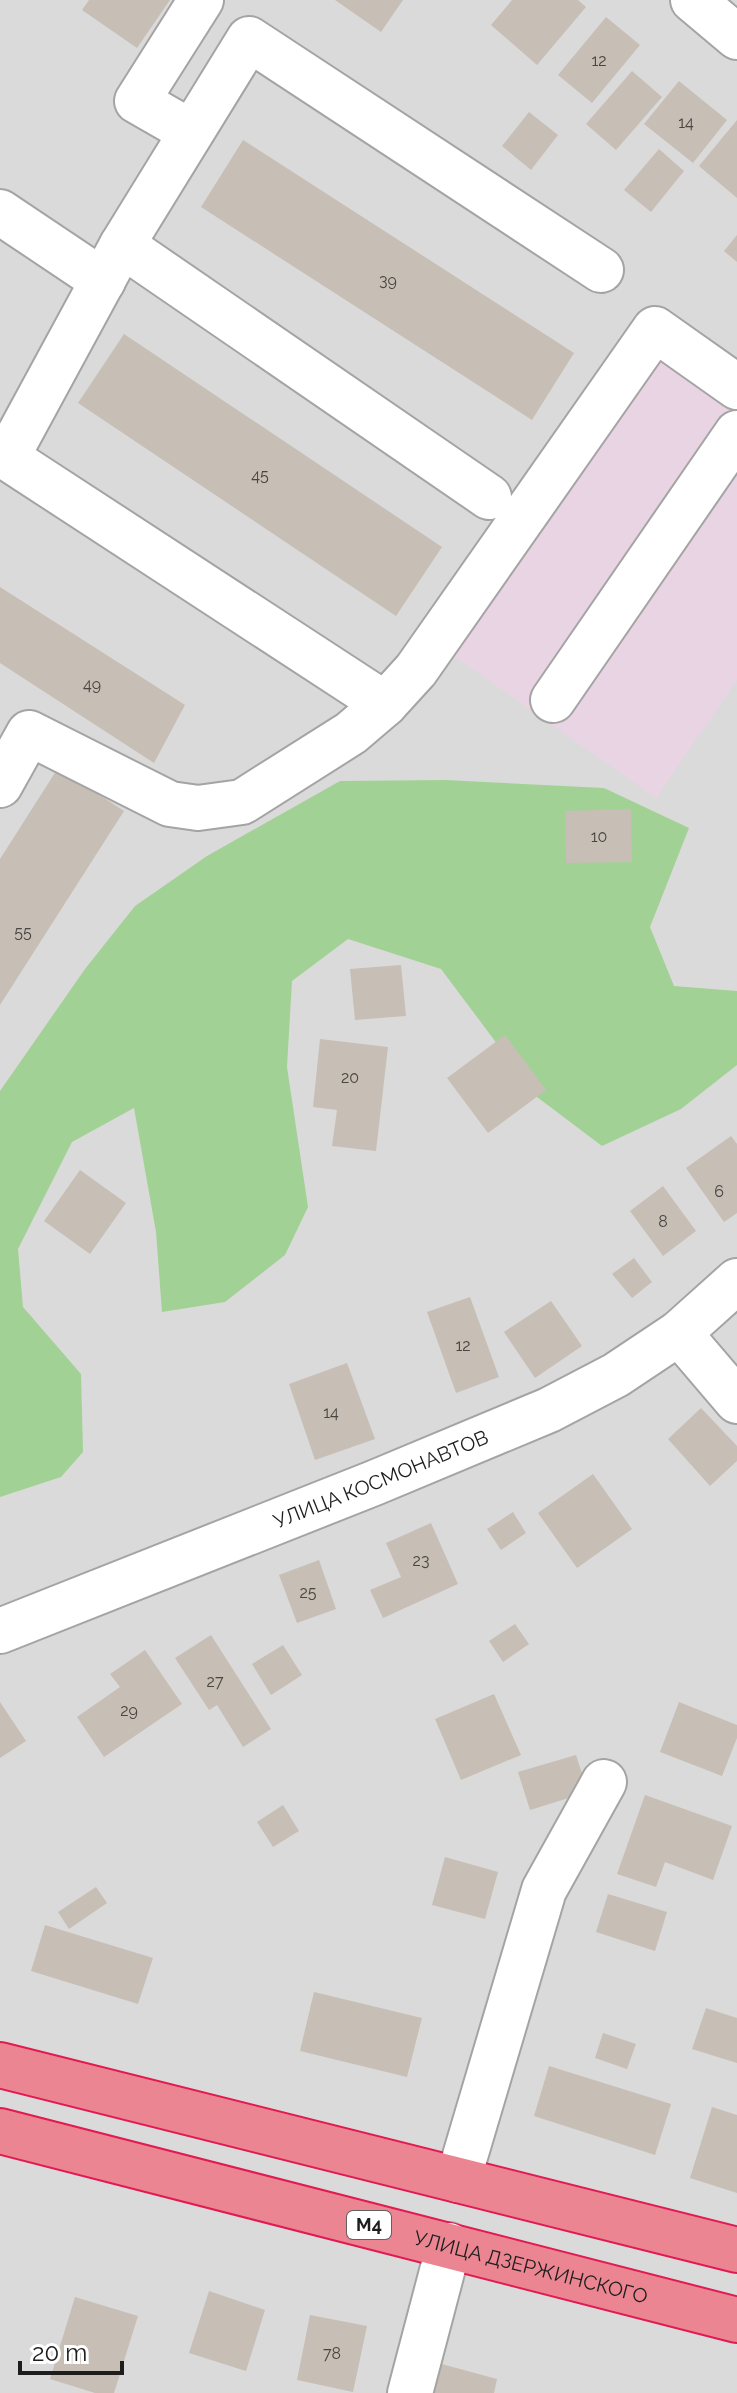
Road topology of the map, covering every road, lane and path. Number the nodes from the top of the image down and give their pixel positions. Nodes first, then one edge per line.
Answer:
1 (201, 0) edge
2 (693, 0) edge
3 (737, 37) edge
4 (191, 132) junction
5 (0, 212) edge
6 (112, 263) junction
7 (601, 270) dead end
8 (737, 387) edge
9 (737, 433) edge
10 (3, 455) edge
11 (489, 497) dead end
12 (553, 700) dead end
13 (385, 704) junction
14 (0, 785) edge
15 (737, 1281) edge
16 (679, 1333) junction
17 (737, 1401) edge
18 (0, 1631) edge
19 (604, 1782) dead end
20 (0, 2065) edge
21 (0, 2131) edge
22 (458, 2180) junction
23 (449, 2245) junction
24 (737, 2250) edge
25 (737, 2320) edge
26 (410, 2393) edge

1 - 4 street
2 - 3 street
4 - 6 street
4 - 7 street
5 - 6 street
6 - 10 street
6 - 11 street
8 - 13 street
9 - 12 street
10 - 13 street
13 - 14 street
15 - 16 street, УЛИЦА КОСМОНАВТОВ
16 - 17 street
16 - 18 street, УЛИЦА КОСМОНАВТОВ
19 - 22 street
20 - 22 highway
21 - 23 highway, УЛИЦА ДЗЕРЖИНСКОГО / M4
22 - 24 highway
23 - 25 highway, УЛИЦА ДЗЕРЖИНСКОГО / M4
23 - 26 street

